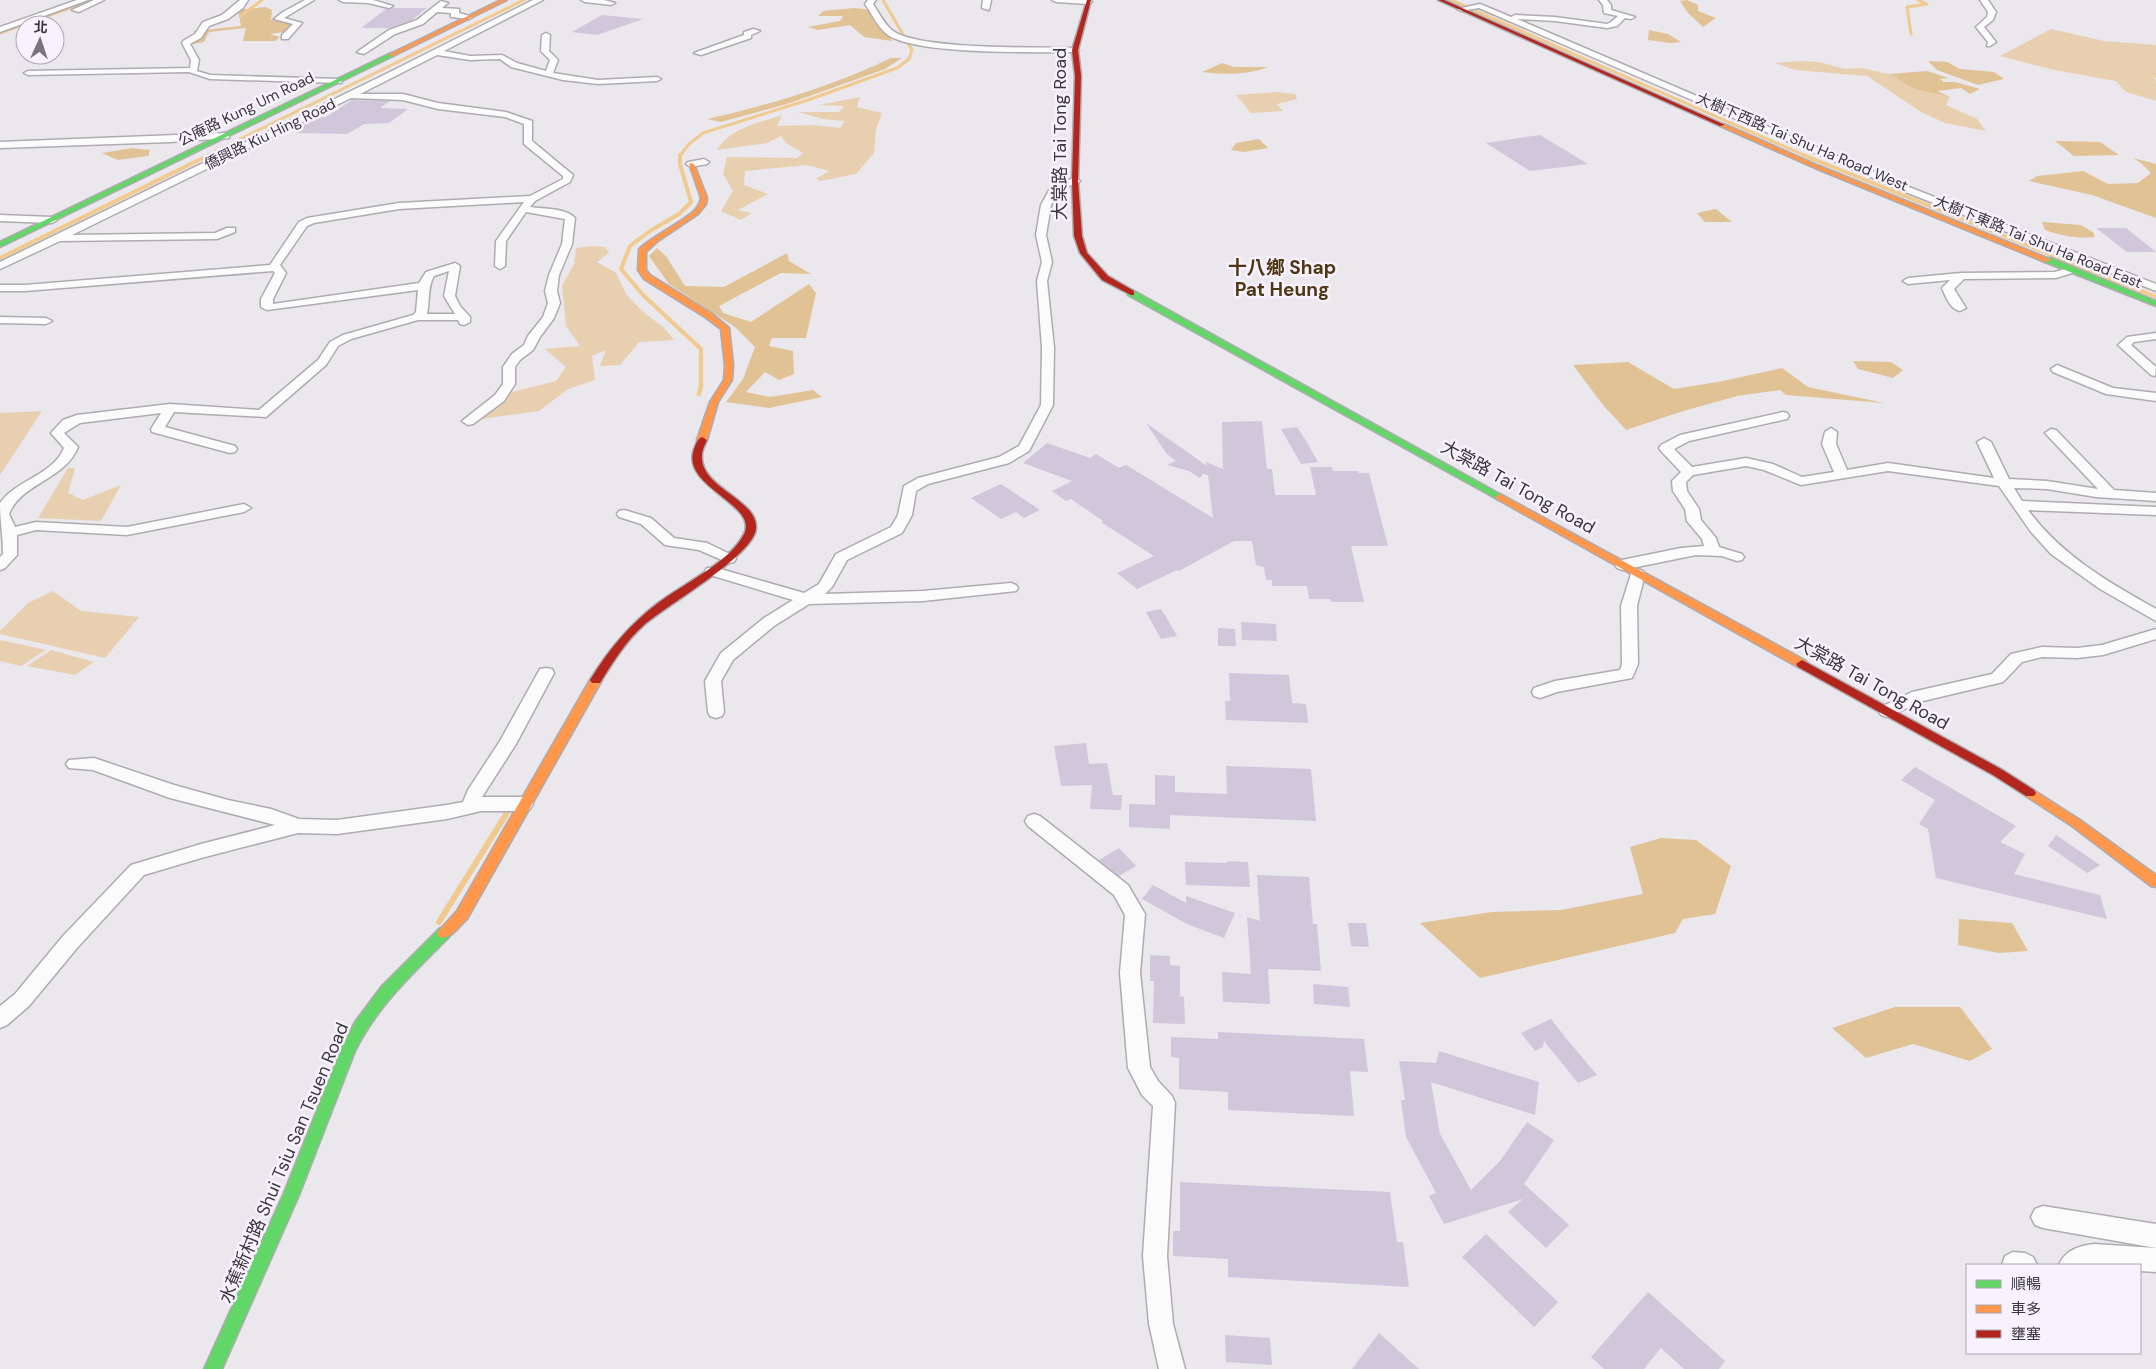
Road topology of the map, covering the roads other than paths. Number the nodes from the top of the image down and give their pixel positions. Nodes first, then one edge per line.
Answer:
1 (84, 0) edge
2 (100, 0) edge
3 (244, 0) edge
4 (310, 0) edge
5 (343, 0) edge
6 (505, 0) edge
7 (539, 0) edge
8 (585, 0) edge
9 (872, 0) edge
10 (1056, 0) edge
11 (1440, 0) edge
12 (1603, 0) edge
13 (1984, 0) edge
14 (369, 1) edge
15 (1089, 1) edge
16 (390, 3) edge
17 (444, 3) dead end
18 (611, 3) dead end
19 (1461, 9) junction
20 (435, 10) junction
21 (56, 11) junction
22 (60, 15) edge
23 (1623, 15) junction
24 (469, 17) junction
25 (1506, 17) junction
26 (1634, 17) dead end
27 (0, 21) edge
28 (0, 30) edge
29 (756, 31) dead end
30 (15, 32) edge
31 (388, 34) junction
32 (434, 34) junction
33 (546, 35) dead end
34 (0, 37) edge
35 (285, 37) dead end
36 (1990, 44) dead end
37 (1075, 50) junction
38 (361, 52) dead end
39 (436, 52) junction
40 (698, 53) dead end
41 (192, 70) junction
42 (28, 73) dead end
43 (548, 75) junction
44 (657, 79) dead end
45 (338, 81) junction
46 (346, 96) junction
47 (226, 136) junction
48 (0, 145) edge
49 (696, 161) dead end
50 (1075, 181) junction
51 (532, 199) junction
52 (523, 209) junction
53 (0, 218) edge
54 (52, 220) junction
55 (231, 230) dead end
56 (58, 238) junction
57 (0, 245) edge
58 (0, 266) edge
59 (500, 266) dead end
60 (276, 268) junction
61 (2071, 270) junction
62 (1961, 276) junction
63 (1908, 281) dead end
64 (423, 286) junction
65 (0, 288) edge
66 (2156, 288) edge
67 (2156, 304) edge
68 (1960, 308) dead end
69 (417, 317) junction
70 (0, 320) edge
71 (46, 321) dead end
72 (2156, 336) edge
73 (2057, 369) dead end
74 (2155, 372) edge
75 (2156, 397) edge
76 (170, 408) junction
77 (1783, 416) dead end
78 (468, 421) dead end
79 (1832, 432) dead end
80 (2051, 433) dead end
81 (1984, 442) dead end
82 (230, 449) dead end
83 (1689, 472) junction
84 (1842, 474) junction
85 (2004, 483) junction
86 (2106, 494) junction
87 (2156, 497) edge
88 (2019, 505) junction
89 (244, 508) dead end
90 (2156, 511) edge
91 (624, 514) dead end
92 (10, 532) junction
93 (1713, 551) junction
94 (1737, 557) dead end
95 (729, 559) junction
96 (0, 565) edge
97 (1622, 565) junction
98 (712, 571) junction
99 (1638, 574) junction
100 (1011, 588) dead end
101 (806, 598) junction
102 (2156, 616) edge
103 (2156, 634) edge
104 (546, 673) dead end
105 (1540, 692) dead end
106 (716, 712) dead end
107 (1887, 712) junction
108 (75, 764) dead end
109 (521, 804) junction
110 (475, 805) junction
111 (1034, 821) dead end
112 (298, 826) junction
113 (2156, 882) edge
114 (0, 1020) edge
115 (2043, 1217) dead end
116 (2156, 1236) edge
117 (2156, 1260) edge
118 (2072, 1264) edge
119 (213, 1369) edge
120 (1172, 1369) edge

1 - 21 street
2 - 22 street
3 - 41 street
4 - 35 street
5 - 14 street
6 - 24 street, 公庵路 Kung Um Road
7 - 39 street, 僑興路 Kiu Hing Road
8 - 18 street
9 - 37 street
10 - 15 street
11 - 19 street, 大樹下西路 Tai Shu Ha Road West
12 - 23 street
13 - 36 street
14 - 16 street
15 - 37 street, 大棠路 Tai Tong Road
17 - 20 street
19 - 25 street, 大樹下東路 Tai Shu Ha Road East
19 - 61 street, 大樹下西路 Tai Shu Ha Road West
20 - 24 street
20 - 31 street
21 - 27 street
21 - 28 street
23 - 25 street, 大樹下東路 Tai Shu Ha Road East
23 - 26 street
24 - 32 street, 公庵路 Kung Um Road
25 - 66 street, 大樹下東路 Tai Shu Ha Road East
29 - 40 street
30 - 34 street
31 - 32 street
31 - 38 street
32 - 45 street, 公庵路 Kung Um Road
33 - 43 street
37 - 50 street, 大棠路 Tai Tong Road
39 - 43 street
39 - 46 street, 僑興路 Kiu Hing Road
41 - 42 street
41 - 45 street
43 - 44 street
45 - 47 street, 公庵路 Kung Um Road
46 - 51 street
46 - 56 street, 僑興路 Kiu Hing Road
47 - 48 street
47 - 54 street, 公庵路 Kung Um Road
49 - 95 street, 水蕉新村路 Shui Tsiu San Tsuen Road
50 - 97 street, 大棠路 Tai Tong Road
50 - 101 street
51 - 52 street
51 - 60 street
52 - 59 street
52 - 78 street
53 - 54 street
54 - 57 street, 公庵路 Kung Um Road
55 - 56 street
56 - 58 street, 僑興路 Kiu Hing Road
60 - 64 street
60 - 65 street
61 - 62 street
61 - 67 street, 大樹下西路 Tai Shu Ha Road West
62 - 63 street
62 - 68 street
64 - 69 street
64 - 69 street
69 - 76 street
70 - 71 street
72 - 74 street
73 - 75 street
76 - 82 street
76 - 92 street
77 - 83 street
79 - 84 street
80 - 86 street
81 - 85 street
83 - 84 street
83 - 93 street
84 - 85 street
85 - 86 street
85 - 88 street
86 - 87 street
88 - 90 street
88 - 102 street
89 - 92 street
91 - 95 street
92 - 96 street
93 - 94 street
93 - 97 street
95 - 98 street, 水蕉新村路 Shui Tsiu San Tsuen Road
97 - 99 street, 大棠路 Tai Tong Road
98 - 101 street
98 - 109 street, 水蕉新村路 Shui Tsiu San Tsuen Road
99 - 105 street
99 - 107 street, 大棠路 Tai Tong Road
100 - 101 street
101 - 106 street
103 - 107 street
104 - 110 street
107 - 113 street, 大棠路 Tai Tong Road
108 - 112 street
109 - 110 street
109 - 119 street, 水蕉新村路 Shui Tsiu San Tsuen Road
110 - 112 street
111 - 120 street
112 - 114 street
115 - 116 street
117 - 118 street

